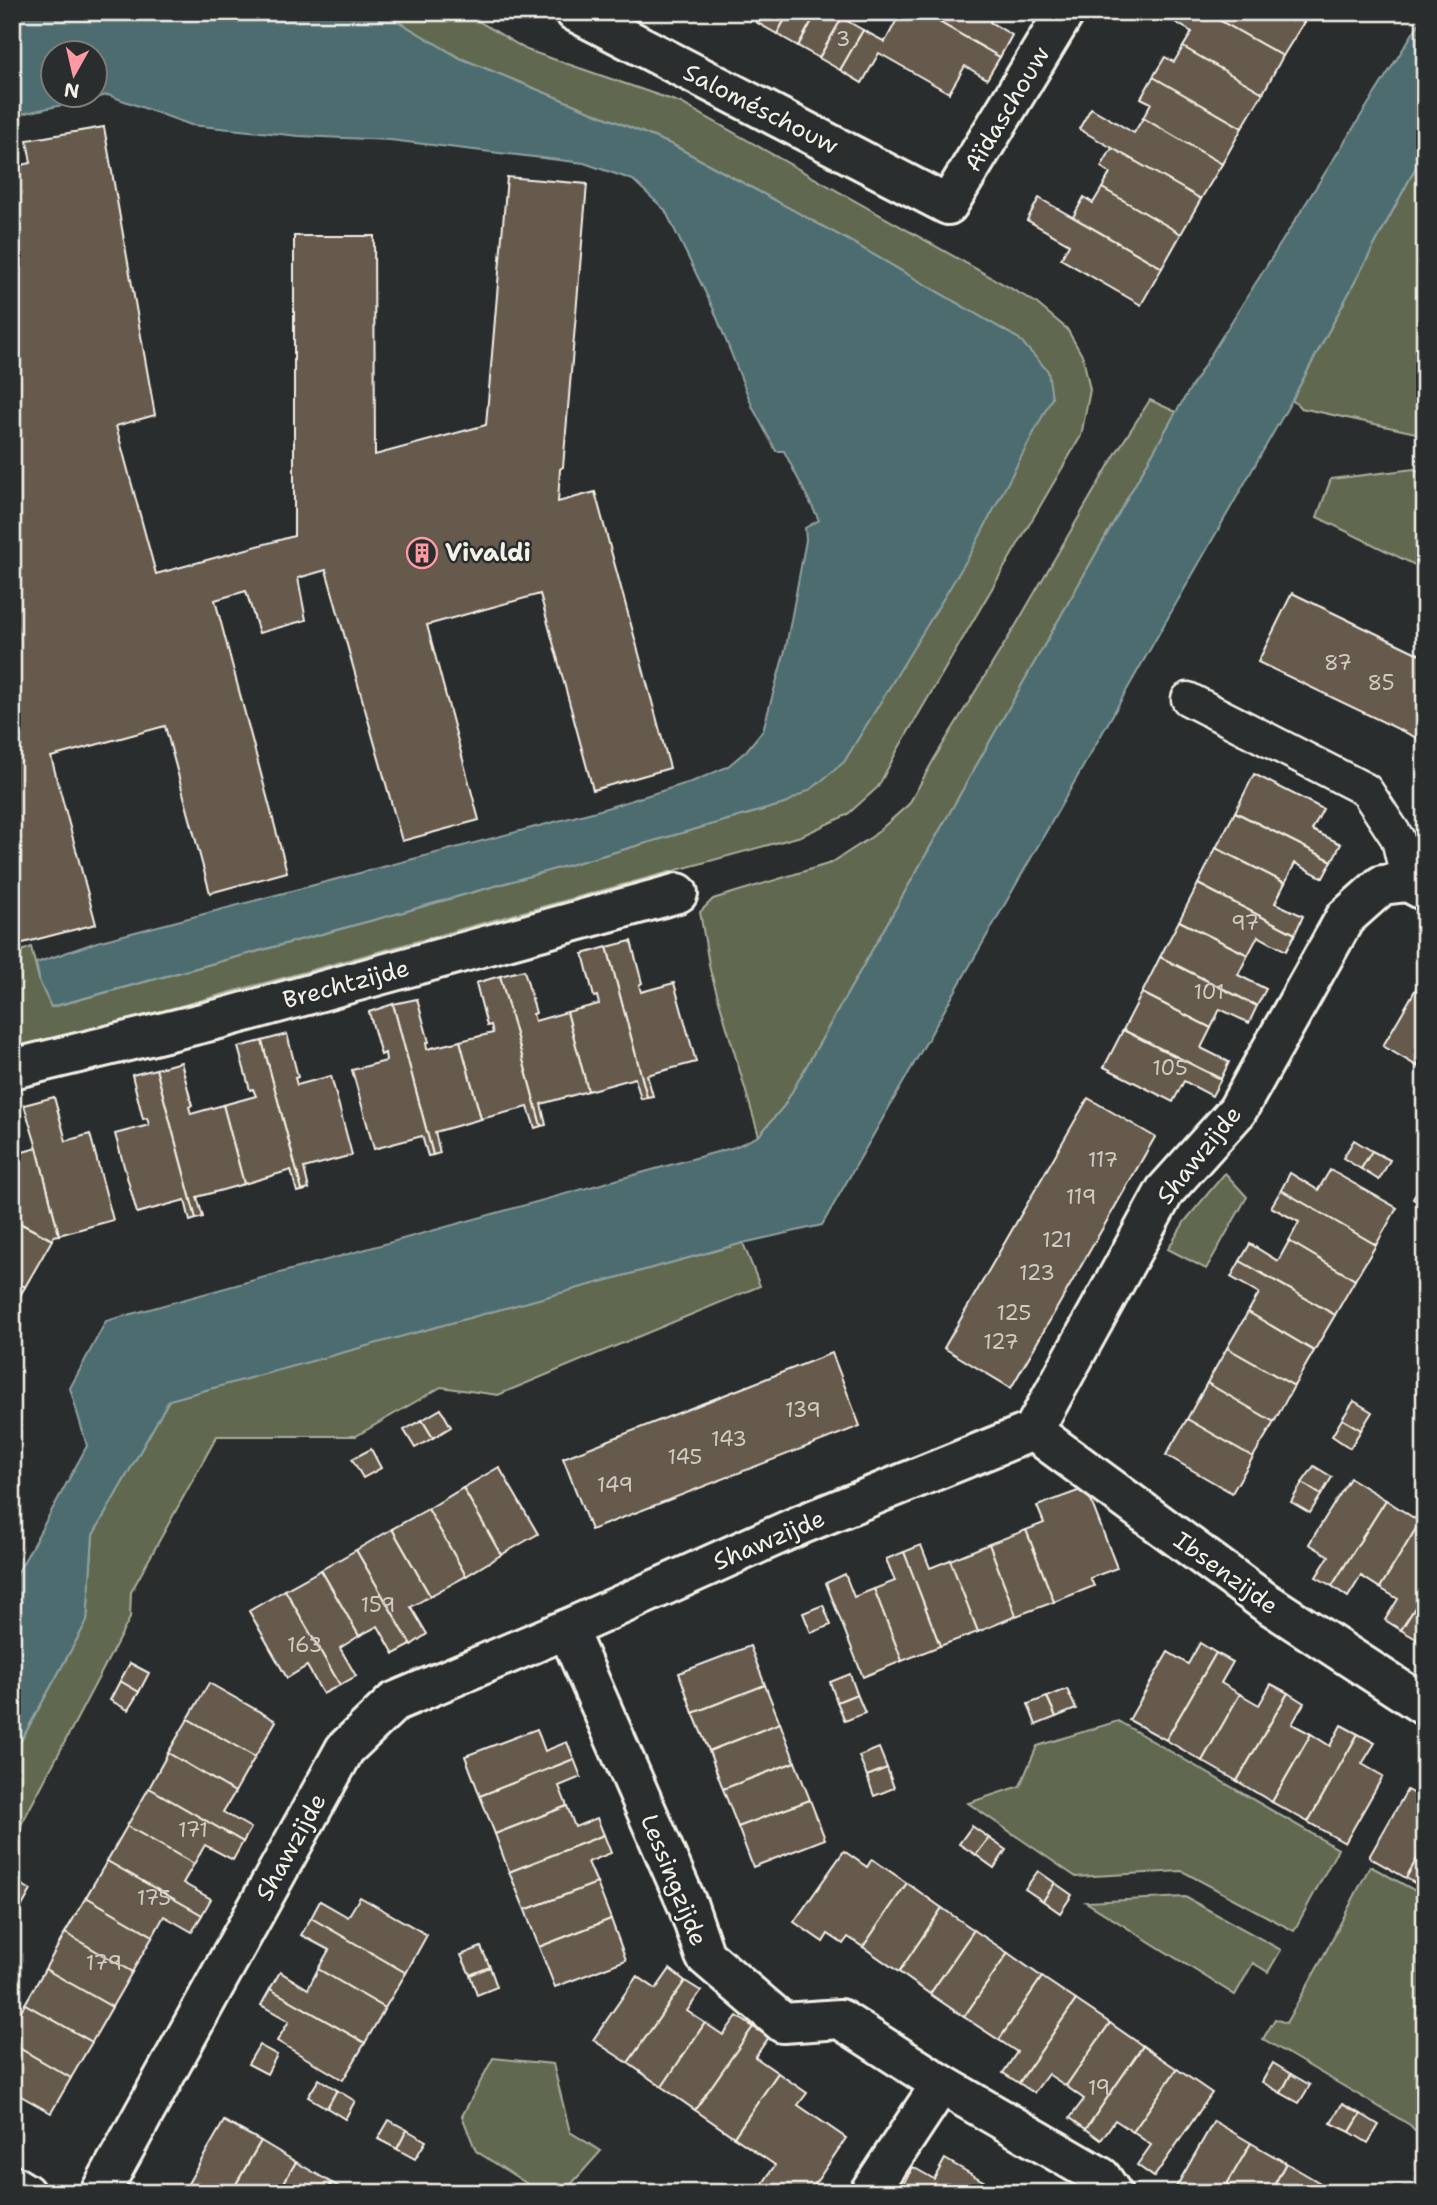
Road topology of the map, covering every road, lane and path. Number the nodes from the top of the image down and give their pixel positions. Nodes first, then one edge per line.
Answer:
1 (575, 12) edge
2 (1065, 12) edge
3 (948, 205) joint
4 (1188, 699) dead end
5 (1416, 886) edge
6 (678, 893) dead end
7 (12, 1069) edge
8 (1033, 1431) junction
9 (567, 1629) junction
10 (1425, 1706) edge
11 (941, 2084) junction
12 (12, 2185) edge
13 (25, 2193) edge
14 (100, 2193) edge
15 (869, 2193) edge
16 (1112, 2193) edge

1 - 3 street, Saloméschouw
2 - 3 street, Aïdaschouw
4 - 5 lane
5 - 8 street, Shawzijde
6 - 7 street, Brechtzijde
8 - 9 street, Shawzijde
8 - 10 street, Ibsenzijde
9 - 11 street, Lessingzijde
9 - 14 street, Shawzijde
11 - 15 street
11 - 16 street, Lessingzijde
12 - 13 street

